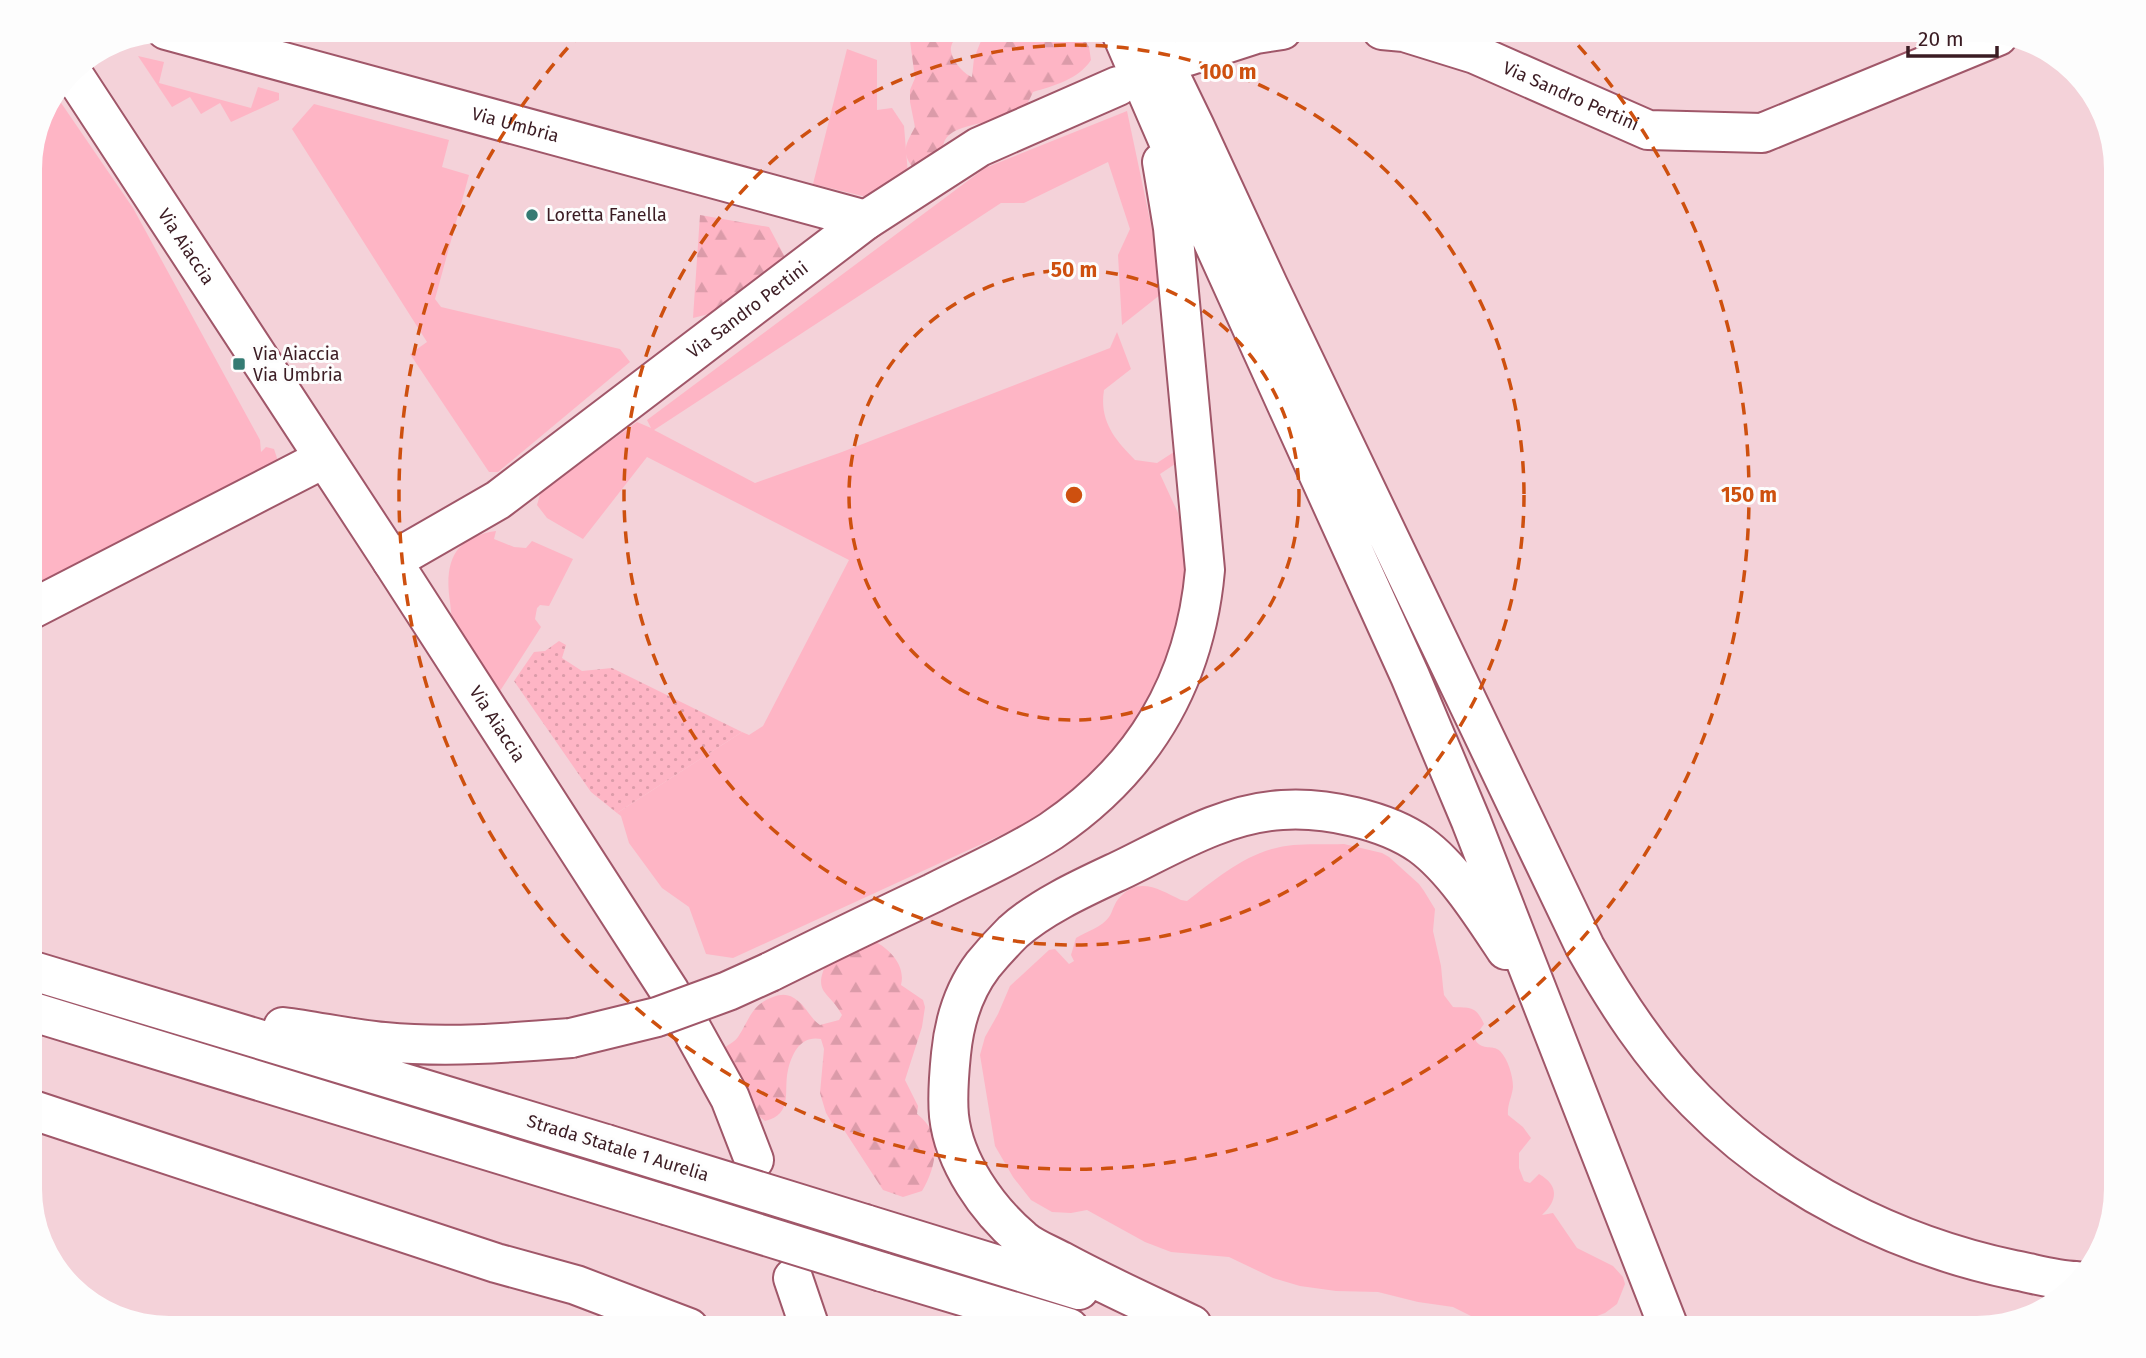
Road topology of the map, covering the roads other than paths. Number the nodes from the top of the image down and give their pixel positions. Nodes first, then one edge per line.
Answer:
1 (210, 42) edge
2 (1231, 42) edge
3 (1477, 42) edge
4 (1983, 42) edge
5 (1130, 52) edge
6 (1188, 56) dead end
7 (78, 81) edge
8 (866, 220) junction
9 (323, 458) junction
10 (392, 561) junction
11 (42, 604) edge
12 (42, 974) edge
13 (670, 992) dead end
14 (1545, 1006) junction
15 (170, 1012) junction
16 (42, 1015) edge
17 (689, 1024) dead end
18 (42, 1113) edge
19 (754, 1160) dead end
20 (793, 1278) dead end
21 (2067, 1279) edge
22 (919, 1282) junction
23 (658, 1316) edge
24 (806, 1316) edge
25 (969, 1316) edge
26 (1030, 1316) edge
27 (1162, 1316) edge
28 (1175, 1316) edge
29 (1664, 1316) edge

1 - 8 main road, Via Umbria
2 - 6 main road
3 - 4 main road, Via Sandro Pertini
5 - 8 main road, Via Sandro Pertini
5 - 14 main road
5 - 15 main road, bridge
5 - 21 main road
7 - 9 main road, Via Aiaccia
8 - 10 main road, Via Sandro Pertini
9 - 10 main road, Via Aiaccia
9 - 11 main road
10 - 13 main road, Via Aiaccia
12 - 15 main road, Strada Statale 1 Aurelia
14 - 28 main road
14 - 29 main road
15 - 27 main road, Strada Statale 1 Aurelia, bridge
16 - 22 main road, bridge
17 - 19 main road
18 - 23 main road
20 - 24 main road
22 - 25 main road
22 - 26 main road

